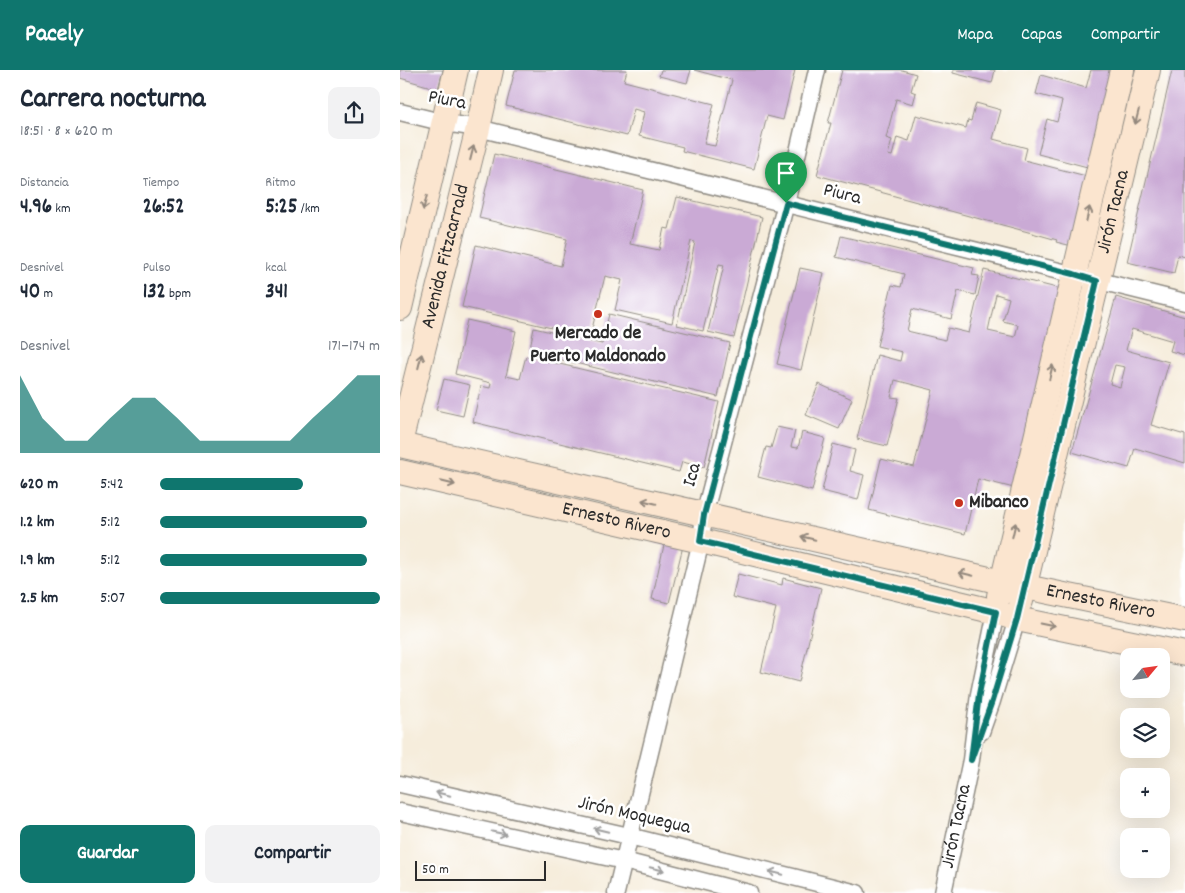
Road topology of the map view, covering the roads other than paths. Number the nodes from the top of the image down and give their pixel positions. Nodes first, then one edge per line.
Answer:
1 (456, 70) edge
2 (491, 70) edge
3 (817, 70) edge
4 (1122, 70) edge
5 (1148, 70) edge
6 (400, 112) edge
7 (444, 123) junction
8 (478, 128) junction
9 (786, 203) junction
10 (1074, 274) junction
11 (1097, 281) junction
12 (1185, 302) edge
13 (400, 308) edge
14 (400, 444) edge
15 (400, 472) edge
16 (704, 515) junction
17 (700, 541) junction
18 (1013, 584) junction
19 (1007, 615) junction
20 (1185, 620) edge
21 (1185, 654) edge
22 (971, 760) junction
23 (400, 784) edge
24 (400, 812) edge
25 (629, 836) junction
26 (624, 860) junction
27 (616, 893) edge
28 (749, 893) edge
29 (858, 893) edge
30 (943, 893) edge

1 - 7 street, Avenida Fitzcarrald
2 - 8 street, Avenida Fitzcarrald
3 - 9 street, Ica
10 -> 4 street, Jirón Tacna
5 -> 11 street, Jirón Tacna
6 - 7 street, Piura
7 - 8 street, Piura
7 -> 13 street, Avenida Fitzcarrald
8 - 9 street, Piura
14 -> 8 street, Avenida Fitzcarrald
9 - 10 street, Piura
9 - 16 street, Ica
10 - 11 street, Piura
18 -> 10 street, Jirón Tacna
11 - 12 street, Piura
11 - 18 street, Jirón Tacna
16 -> 14 street, Ernesto Rivero
15 -> 17 street, Ernesto Rivero
16 - 17 street, Ica
18 -> 16 street, Ernesto Rivero
17 - 19 street, Ernesto Rivero
17 - 25 street, Ica
18 - 19 street, Jirón Tacna
18 - 20 street, Ernesto Rivero
19 -> 21 street, Ernesto Rivero
19 - 22 street, Jirón Tacna
19 - 22 street, Jirón Tacna
22 - 30 street, Jirón Tacna
25 -> 23 street, Jirón Moquegua
24 -> 26 street
25 - 26 street, Ica
29 -> 25 street, Jirón Moquegua
26 - 27 street, Ica
26 -> 28 street

